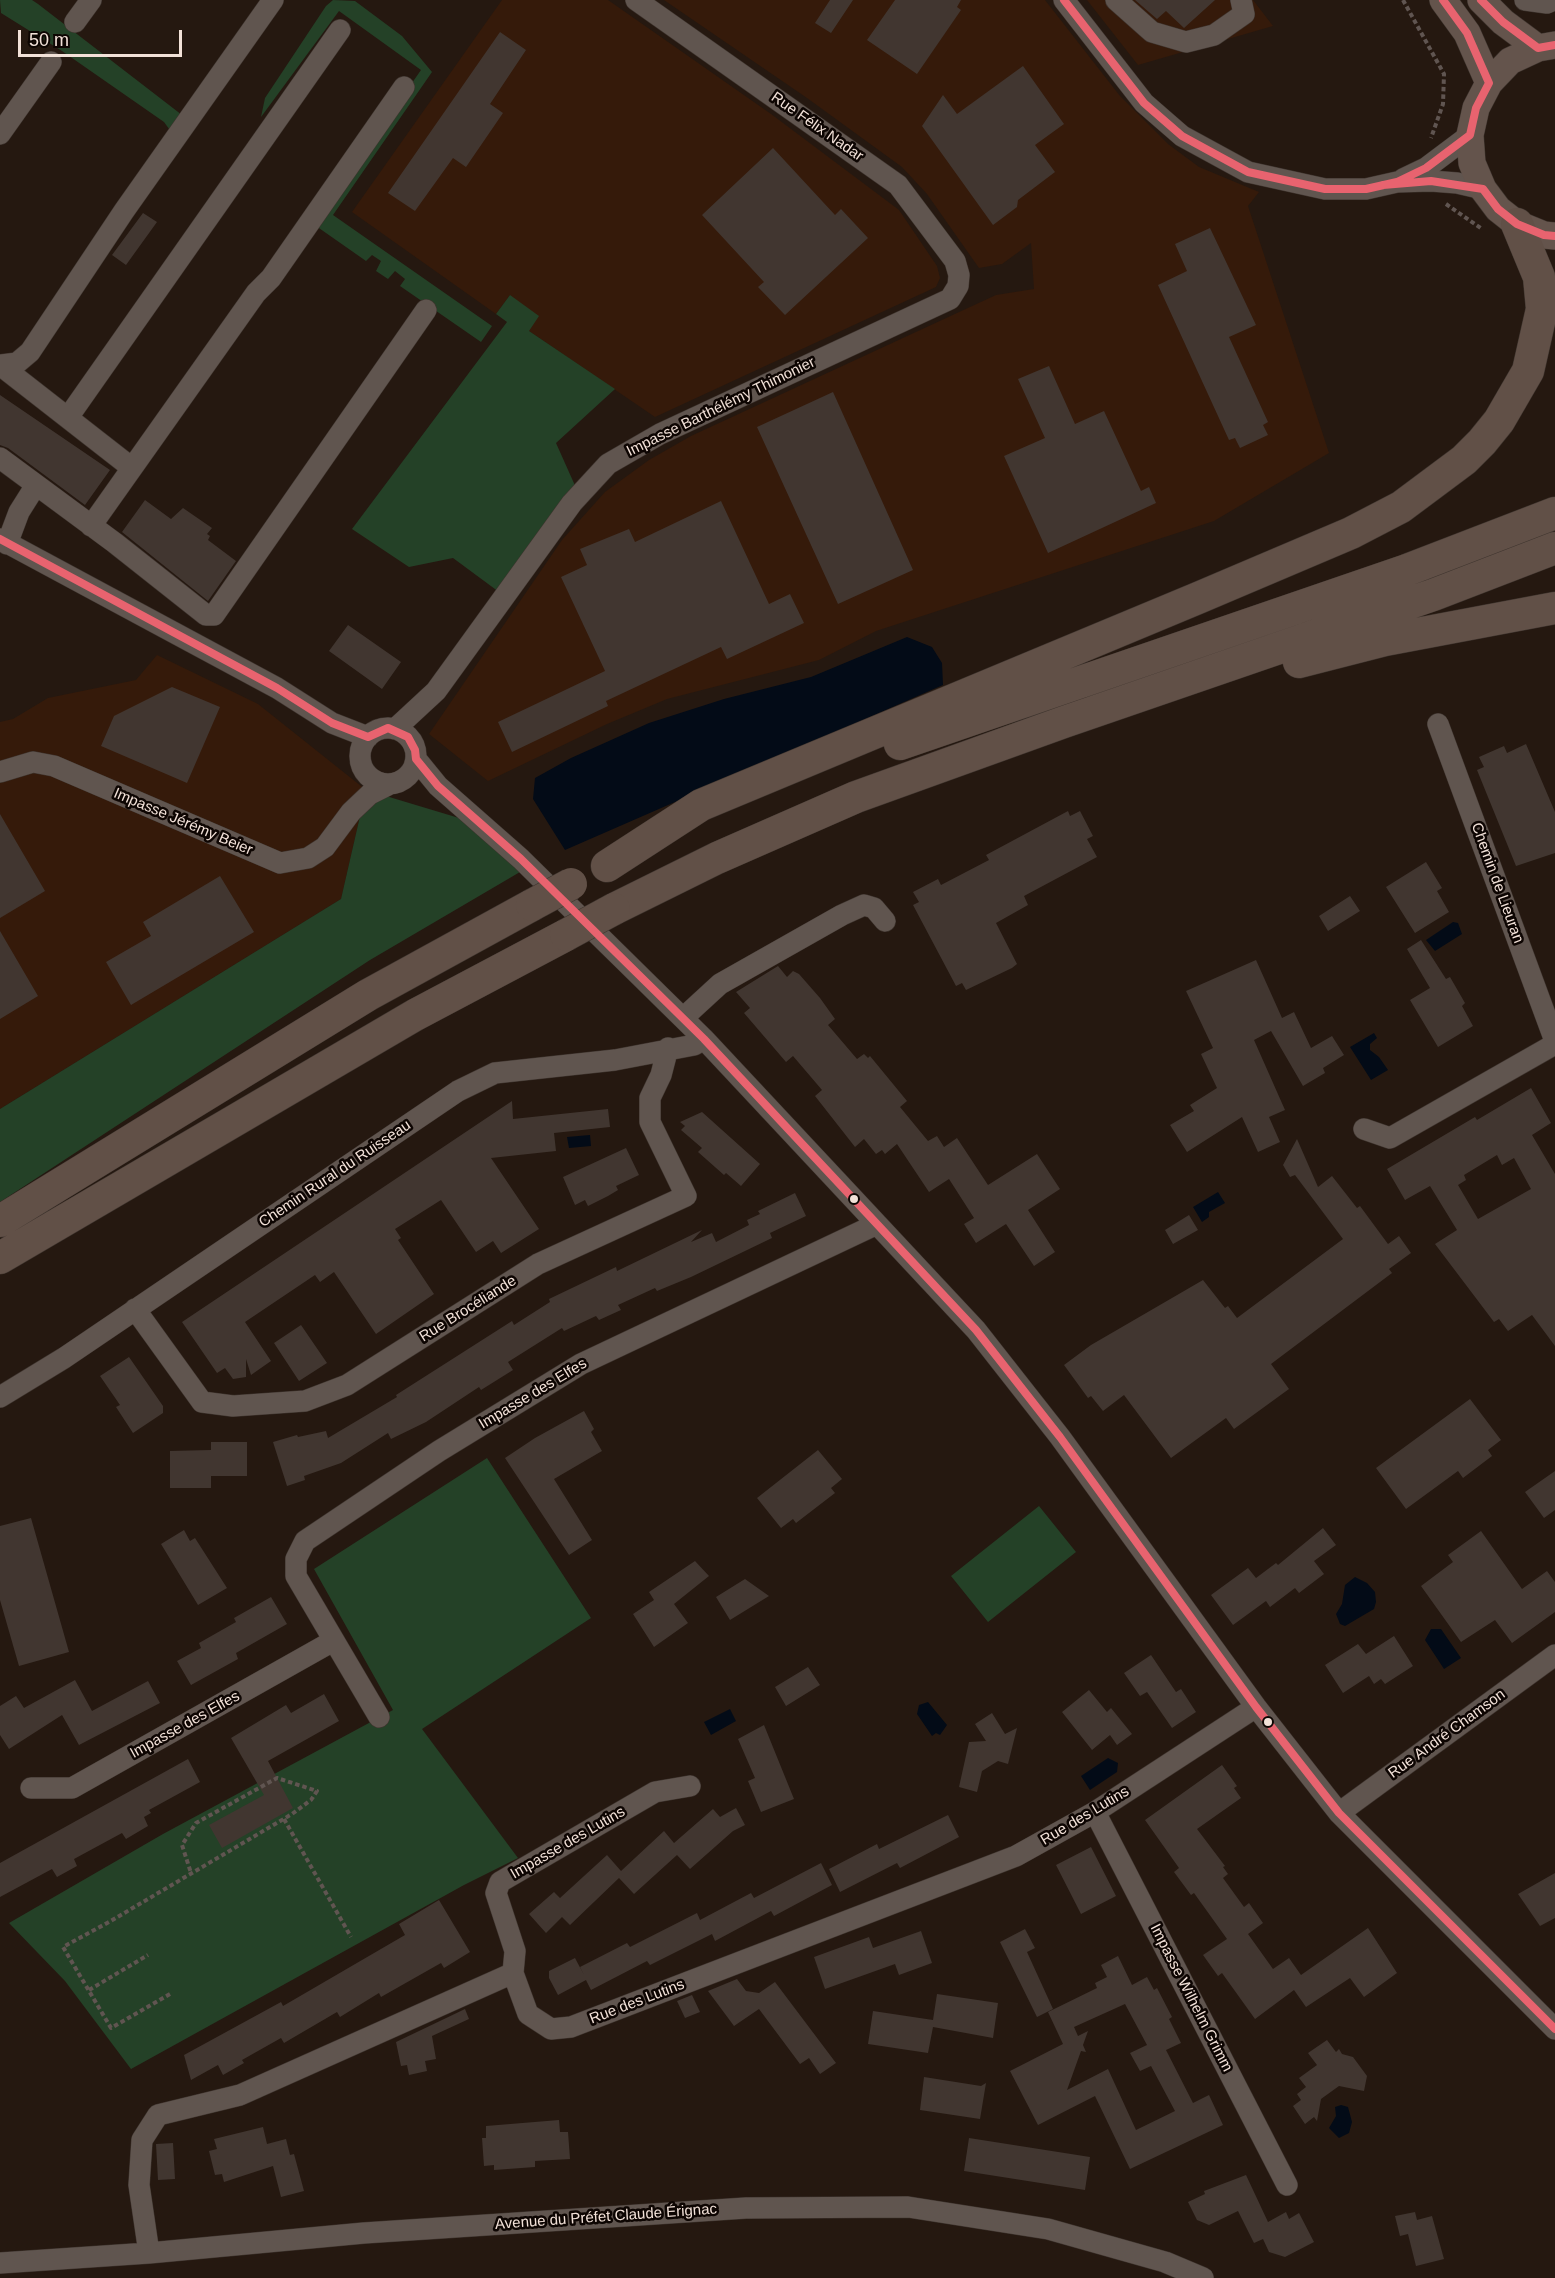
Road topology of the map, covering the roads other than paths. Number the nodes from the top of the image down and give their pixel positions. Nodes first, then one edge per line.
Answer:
1 (91, 0) edge
2 (273, 0) edge
3 (636, 0) edge
4 (1064, 0) edge
5 (1116, 0) edge
6 (1241, 0) edge
7 (1443, 0) edge
8 (1481, 0) edge
9 (1525, 0) edge
10 (1554, 0) edge
11 (75, 22) dead end
12 (340, 30) dead end
13 (1546, 46) edge
14 (51, 62) dead end
15 (1489, 83) junction
16 (404, 87) dead end
17 (0, 134) edge
18 (1470, 135) junction
19 (1397, 182) junction
20 (1483, 189) junction
21 (1517, 224) junction
22 (1555, 236) edge
23 (958, 286) joint
24 (426, 310) dead end
25 (0, 365) edge
26 (69, 417) junction
27 (0, 458) edge
28 (132, 468) junction
29 (36, 484) junction
30 (1555, 513) edge
31 (91, 526) junction
32 (3, 541) edge
33 (1555, 548) edge
34 (1555, 608) edge
35 (436, 691) junction
36 (1105, 708) junction
37 (333, 723) junction
38 (1438, 724) dead end
39 (395, 729) junction
40 (368, 736) junction
41 (415, 754) junction
42 (362, 766) junction
43 (0, 772) edge
44 (394, 783) junction
45 (351, 813) junction
46 (474, 817) junction
47 (607, 867) junction
48 (885, 921) dead end
49 (683, 1018) junction
50 (704, 1039) junction
51 (1555, 1043) edge
52 (668, 1048) junction
53 (1364, 1130) dead end
54 (0, 1221) edge
55 (876, 1224) junction
56 (0, 1258) edge
57 (135, 1309) junction
58 (0, 1397) edge
59 (333, 1641) junction
60 (1555, 1655) edge
61 (1256, 1707) junction
62 (379, 1717) dead end
63 (690, 1786) dead end
64 (31, 1788) dead end
65 (1095, 1812) junction
66 (1339, 1813) junction
67 (513, 1973) junction
68 (1555, 2029) edge
69 (1287, 2185) dead end
70 (149, 2253) junction
71 (0, 2263) edge
72 (1203, 2278) edge

1 - 11 street
2 - 25 street
3 - 23 street, Rue Félix Nadar
4 - 19 street
5 - 6 street
7 - 15 main road
8 - 13 main road
9 - 10 street
12 - 26 street
13 - 15 main road
14 - 17 street
15 - 18 main road
16 - 28 street
18 - 19 street
18 - 20 main road
19 - 20 street
20 - 21 main road
21 - 22 main road
21 - 47 highway
23 - 35 street, Impasse Barthélémy Thimonier
24 - 31 street
25 - 26 street
26 - 28 street
27 - 29 street
28 - 31 street
29 - 31 street
29 - 32 street
30 - 47 highway
32 - 37 street
33 - 36 highway
34 - 36 highway
35 - 39 street, Impasse Barthélémy Thimonier
35 - 41 street, Impasse Barthélémy Thimonier
36 - 56 highway, bridge
37 - 40 street
37 - 42 street
38 - 51 street, Chemin de Lieuran
39 - 40 street
39 - 41 street
40 - 42 street
41 - 44 street
41 - 46 street
42 - 44 street
42 - 45 street, Impasse Jérémy Beier
43 - 45 street, Impasse Jérémy Beier
44 - 45 street, Impasse Jérémy Beier
44 - 46 street
46 - 49 street
47 - 54 highway, bridge
48 - 49 street
49 - 50 street
50 - 52 street, Chemin Rural du Ruisseau
50 - 55 street
51 - 53 street
52 - 57 street, Chemin Rural du Ruisseau
52 - 57 street, Rue Brocéliande
55 - 59 street, Impasse des Elfes
55 - 61 street
57 - 58 street, Chemin Rural du Ruisseau
59 - 62 street, Impasse des Elfes
59 - 64 street, Impasse des Elfes
60 - 66 street, Rue André Chamson
61 - 65 street, Rue des Lutins
61 - 66 street
63 - 67 street, Impasse des Lutins
65 - 67 street, Rue des Lutins
65 - 69 street, Impasse Wilhelm Grimm
66 - 68 street
67 - 70 street
70 - 71 street, Avenue du Préfet Claude Érignac
70 - 72 street, Avenue du Préfet Claude Érignac

